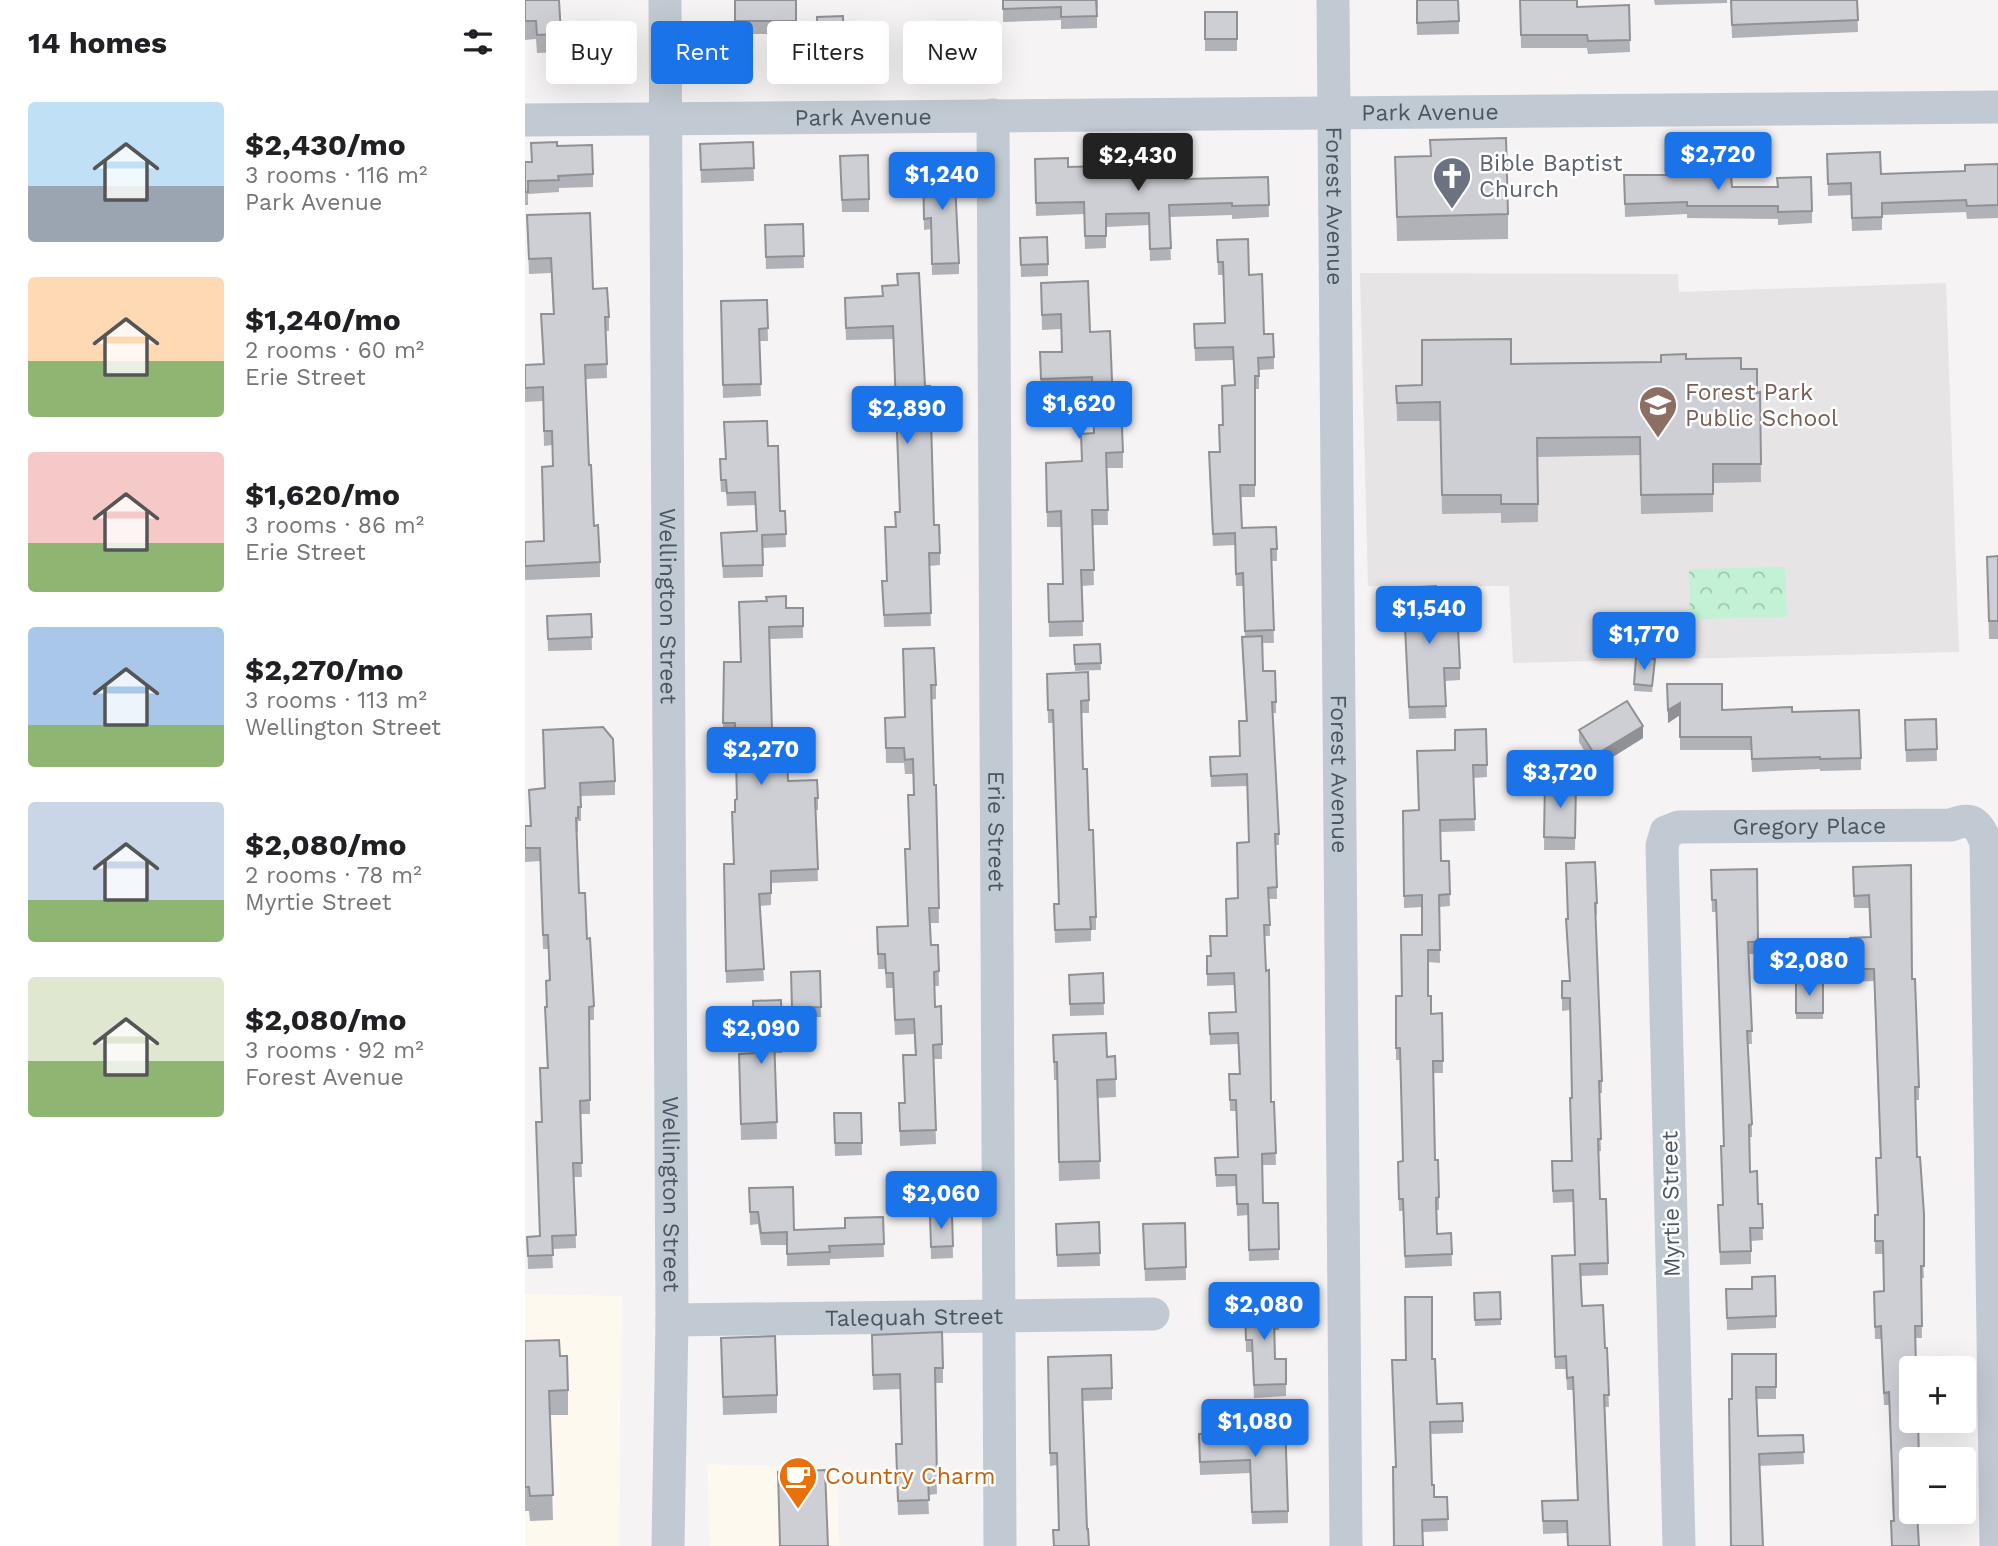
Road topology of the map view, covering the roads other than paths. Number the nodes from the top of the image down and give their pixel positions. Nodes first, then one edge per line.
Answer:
1 (664, 0) edge
2 (1333, 0) edge
3 (1998, 107) edge
4 (1333, 113) junction
5 (993, 115) junction
6 (666, 118) junction
7 (525, 120) edge
8 (1664, 862) joint
9 (1153, 1314) dead end
10 (1000, 1317) junction
11 (672, 1320) junction
12 (668, 1546) edge
13 (1000, 1546) edge
14 (1346, 1546) edge
15 (1679, 1546) edge
16 (1996, 1546) edge

1 - 6 street, Wellington Street
2 - 4 street, Forest Avenue
3 - 4 street, Park Avenue
4 - 5 street, Park Avenue
4 - 14 street, Forest Avenue
5 - 6 street, Park Avenue
5 - 10 street, Erie Street
6 - 7 street, Park Avenue
6 - 11 street, Wellington Street
8 - 15 street, Myrtie Street
8 - 16 street, Gregory Place
9 - 10 street, Talequah Street
10 - 11 street, Talequah Street
10 - 13 street, Erie Street
11 - 12 street, Wellington Street

